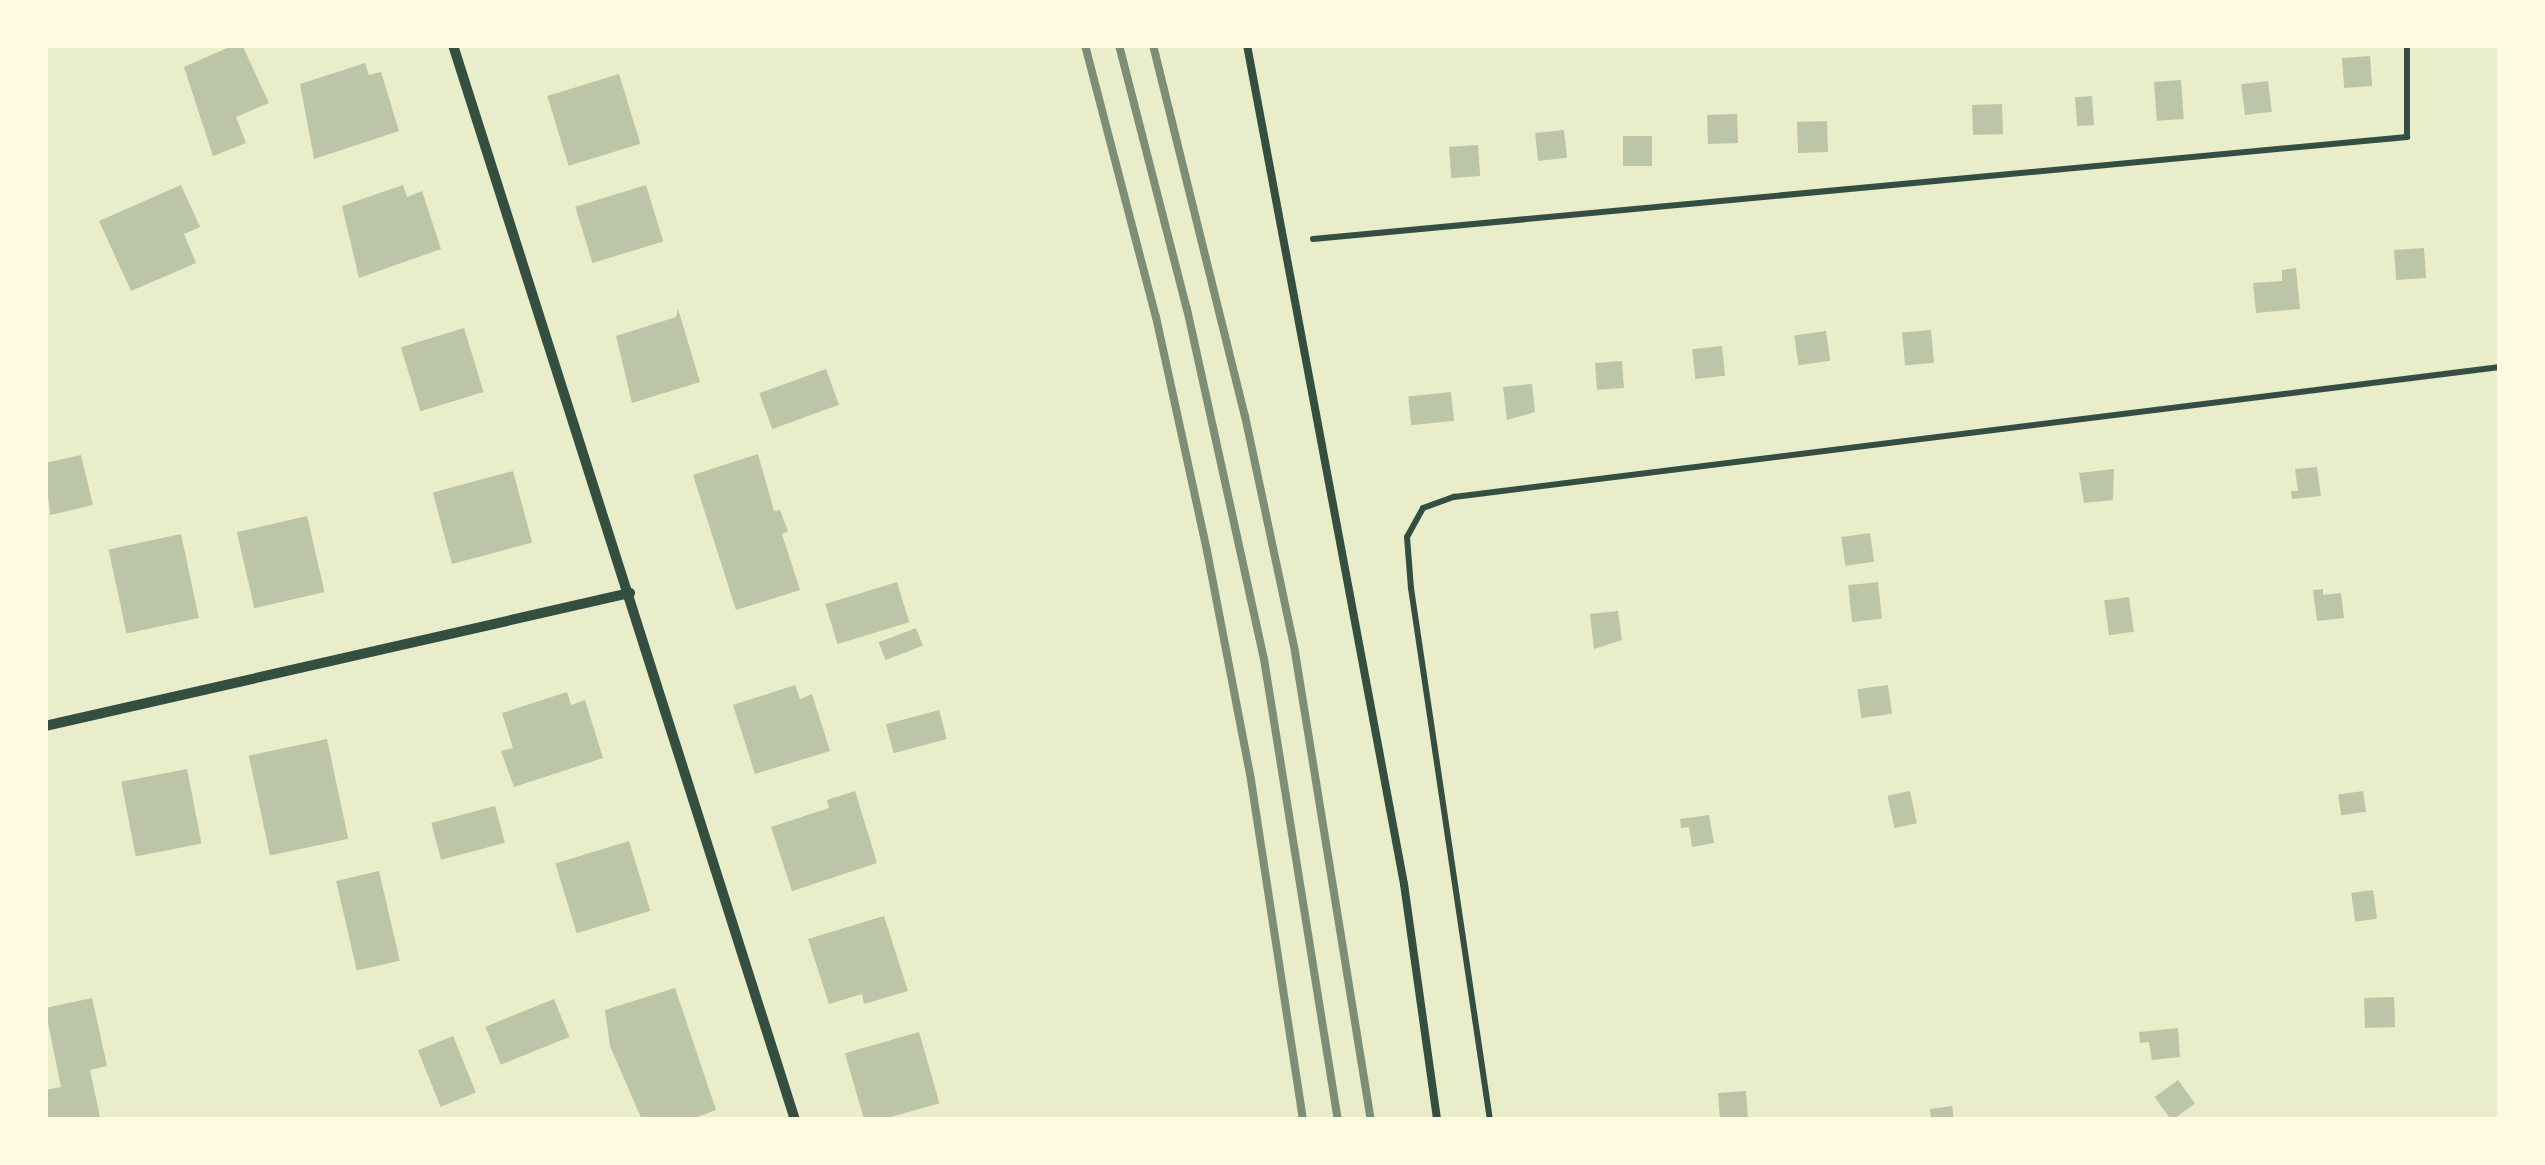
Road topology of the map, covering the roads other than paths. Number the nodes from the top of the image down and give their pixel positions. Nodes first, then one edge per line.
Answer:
1 (452, 45) edge
2 (1248, 45) edge
3 (630, 593) junction
4 (45, 726) edge
5 (796, 1120) edge
6 (1437, 1120) edge

1 - 3 street
2 - 6 lane
3 - 4 street
3 - 5 street

